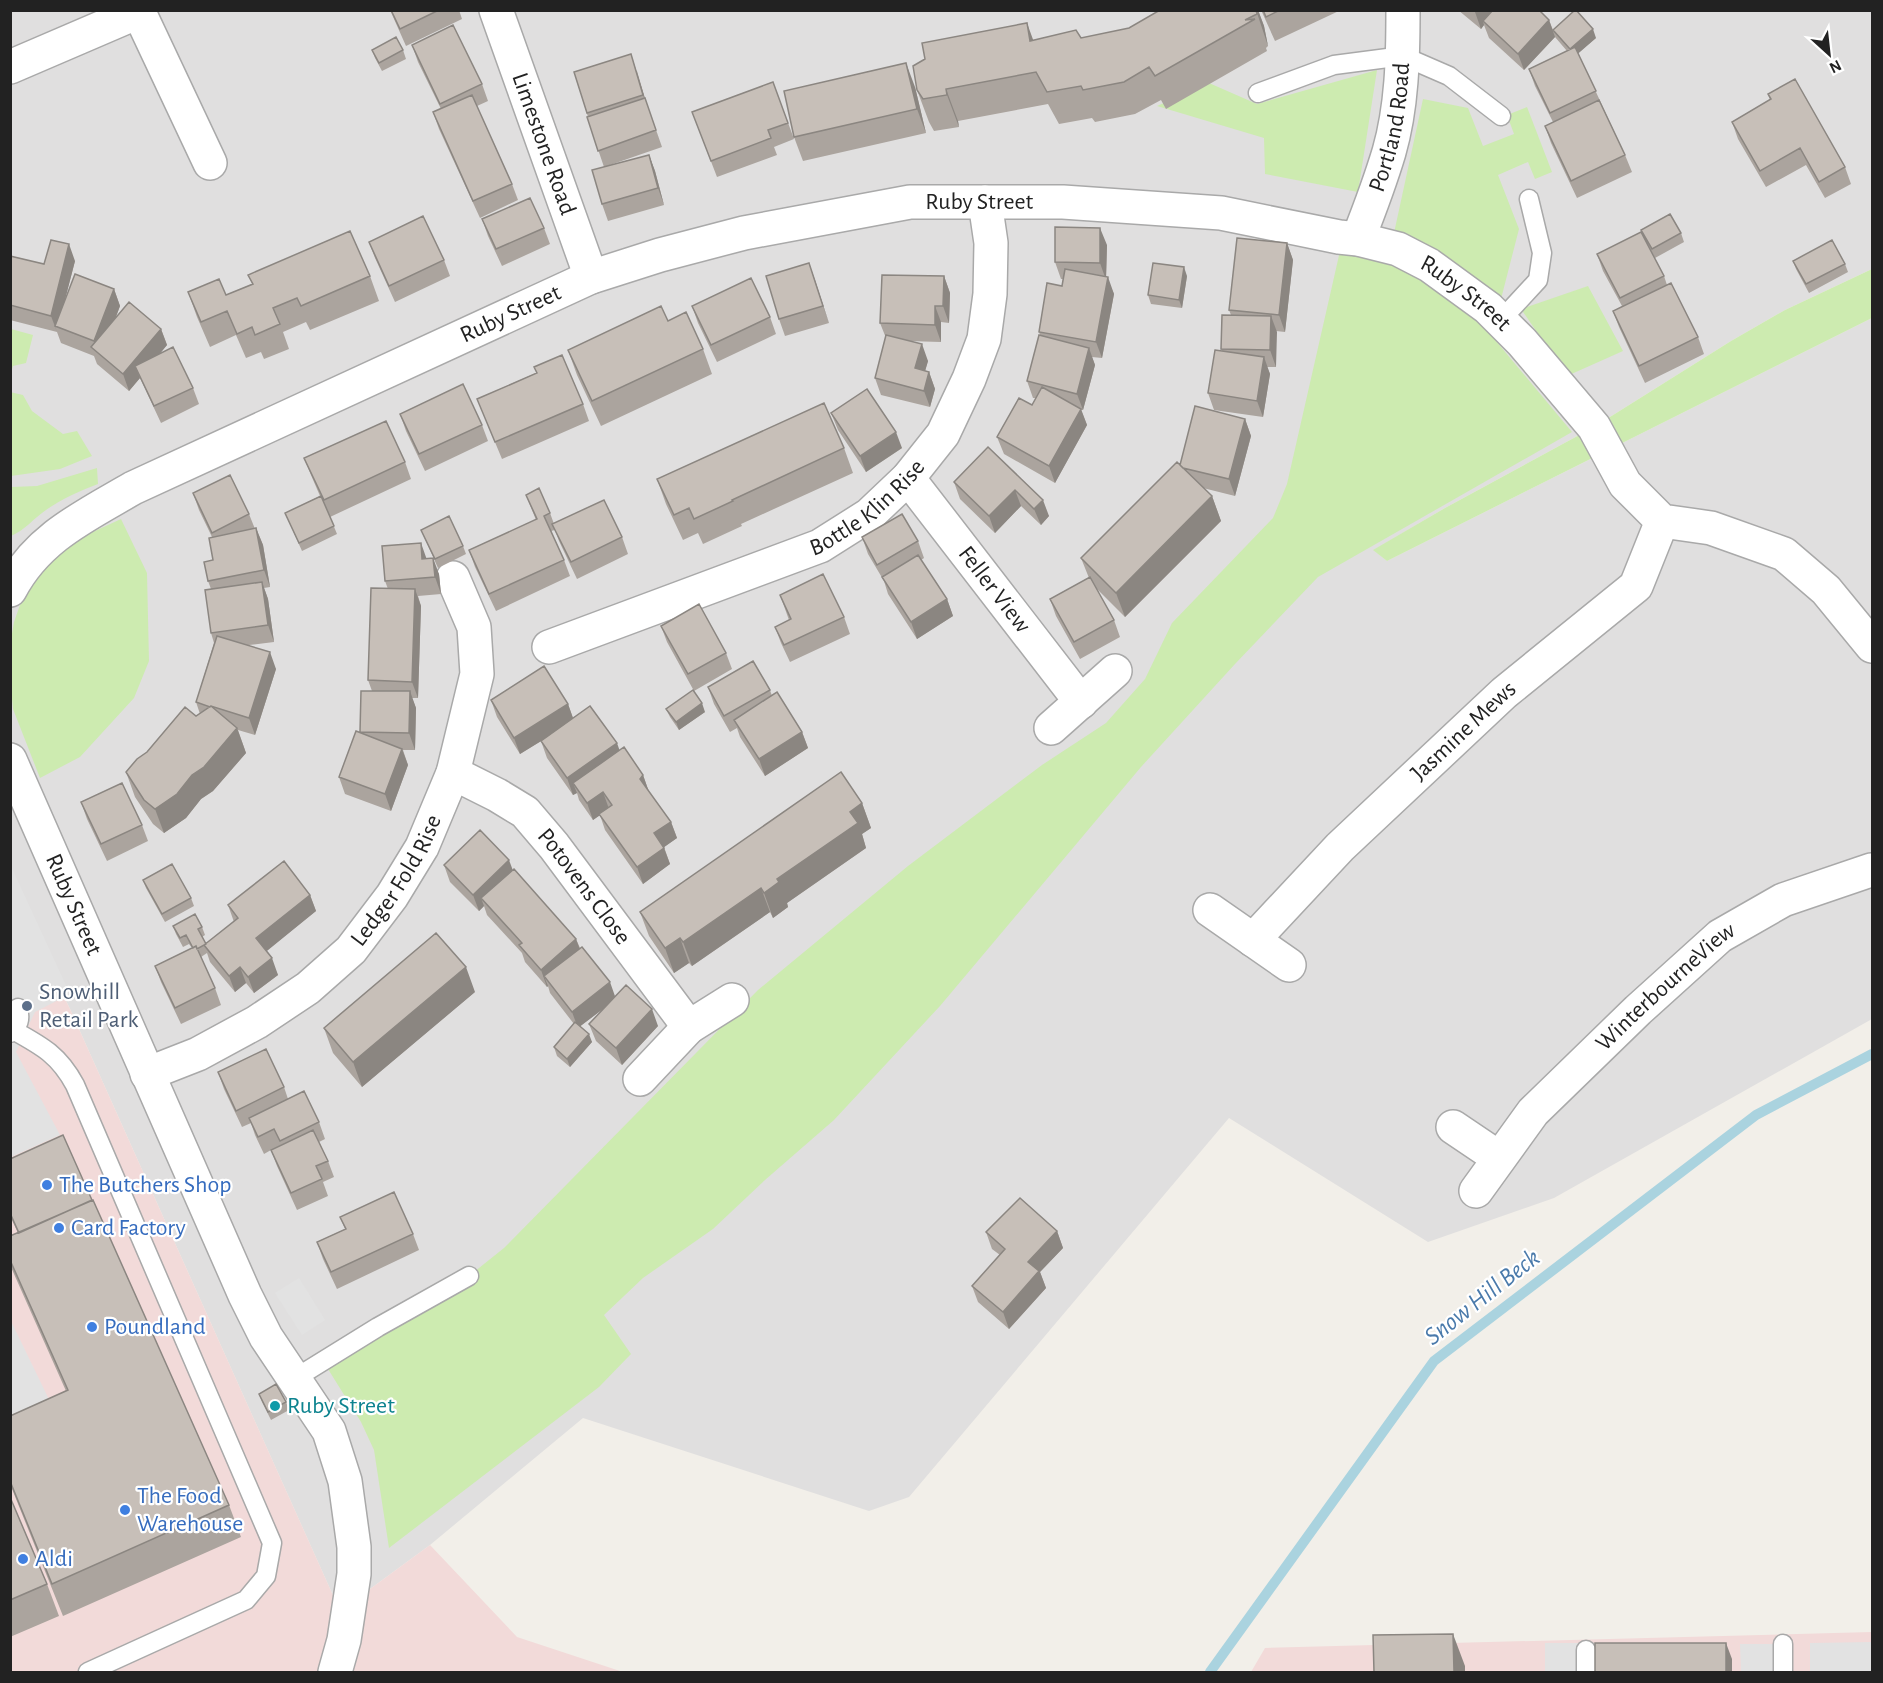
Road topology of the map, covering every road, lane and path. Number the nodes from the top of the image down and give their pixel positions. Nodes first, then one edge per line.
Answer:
1 (496, 10) edge
2 (1403, 10) edge
3 (138, 11) edge
4 (1403, 56) junction
5 (10, 68) edge
6 (1258, 93) dead end
7 (1501, 116) dead end
8 (210, 162) dead end
9 (1529, 199) dead end
10 (985, 202) junction
11 (1358, 239) junction
12 (591, 277) junction
13 (1501, 320) junction
14 (908, 478) junction
15 (1662, 521) junction
16 (453, 578) dead end
17 (12, 581) edge
18 (1872, 646) edge
19 (549, 647) dead end
20 (1115, 671) dead end
21 (1081, 702) junction
22 (1051, 728) dead end
23 (10, 760) edge
24 (453, 773) junction
25 (1872, 871) edge
26 (1210, 910) dead end
27 (1253, 940) junction
28 (1289, 965) dead end
29 (732, 1000) dead end
30 (18, 1008) dead end
31 (689, 1027) junction
32 (12, 1031) edge
33 (147, 1074) junction
34 (640, 1079) dead end
35 (1453, 1127) dead end
36 (1499, 1158) junction
37 (1476, 1191) dead end
38 (469, 1276) dead end
39 (294, 1378) junction
40 (1783, 1644) dead end
41 (1586, 1650) dead end
42 (88, 1672) edge
43 (335, 1672) edge
44 (1586, 1672) edge
45 (1783, 1672) edge

1 - 12 street, Limestone Road
2 - 4 street, Portland Road
3 - 5 street
3 - 8 street
4 - 6 lane
4 - 7 lane
4 - 11 street, Portland Road
9 - 13 lane
10 - 11 street, Ruby Street
10 - 12 street, Ruby Street
10 - 14 street, Bottle Klin Rise
11 - 13 street, Ruby Street
12 - 17 street, Ruby Street
13 - 15 street, Ruby Street
14 - 19 street, Bottle Klin Rise
14 - 21 street, Feller View
15 - 18 street
15 - 27 street, Jasmine Mews
16 - 24 street, Ledger Fold Rise
20 - 21 street
21 - 22 street
23 - 33 street, Ruby Street
24 - 31 street, Potovens Close
24 - 33 street, Ledger Fold Rise
25 - 36 street, WinterbourneView
26 - 27 street
27 - 28 street
29 - 31 street
30 - 32 lane
31 - 34 street
32 - 42 lane
33 - 39 street, Ruby Street
35 - 36 street
36 - 37 street, WinterbourneView
38 - 39 lane
39 - 43 street, Ruby Street
40 - 45 lane
41 - 44 lane

